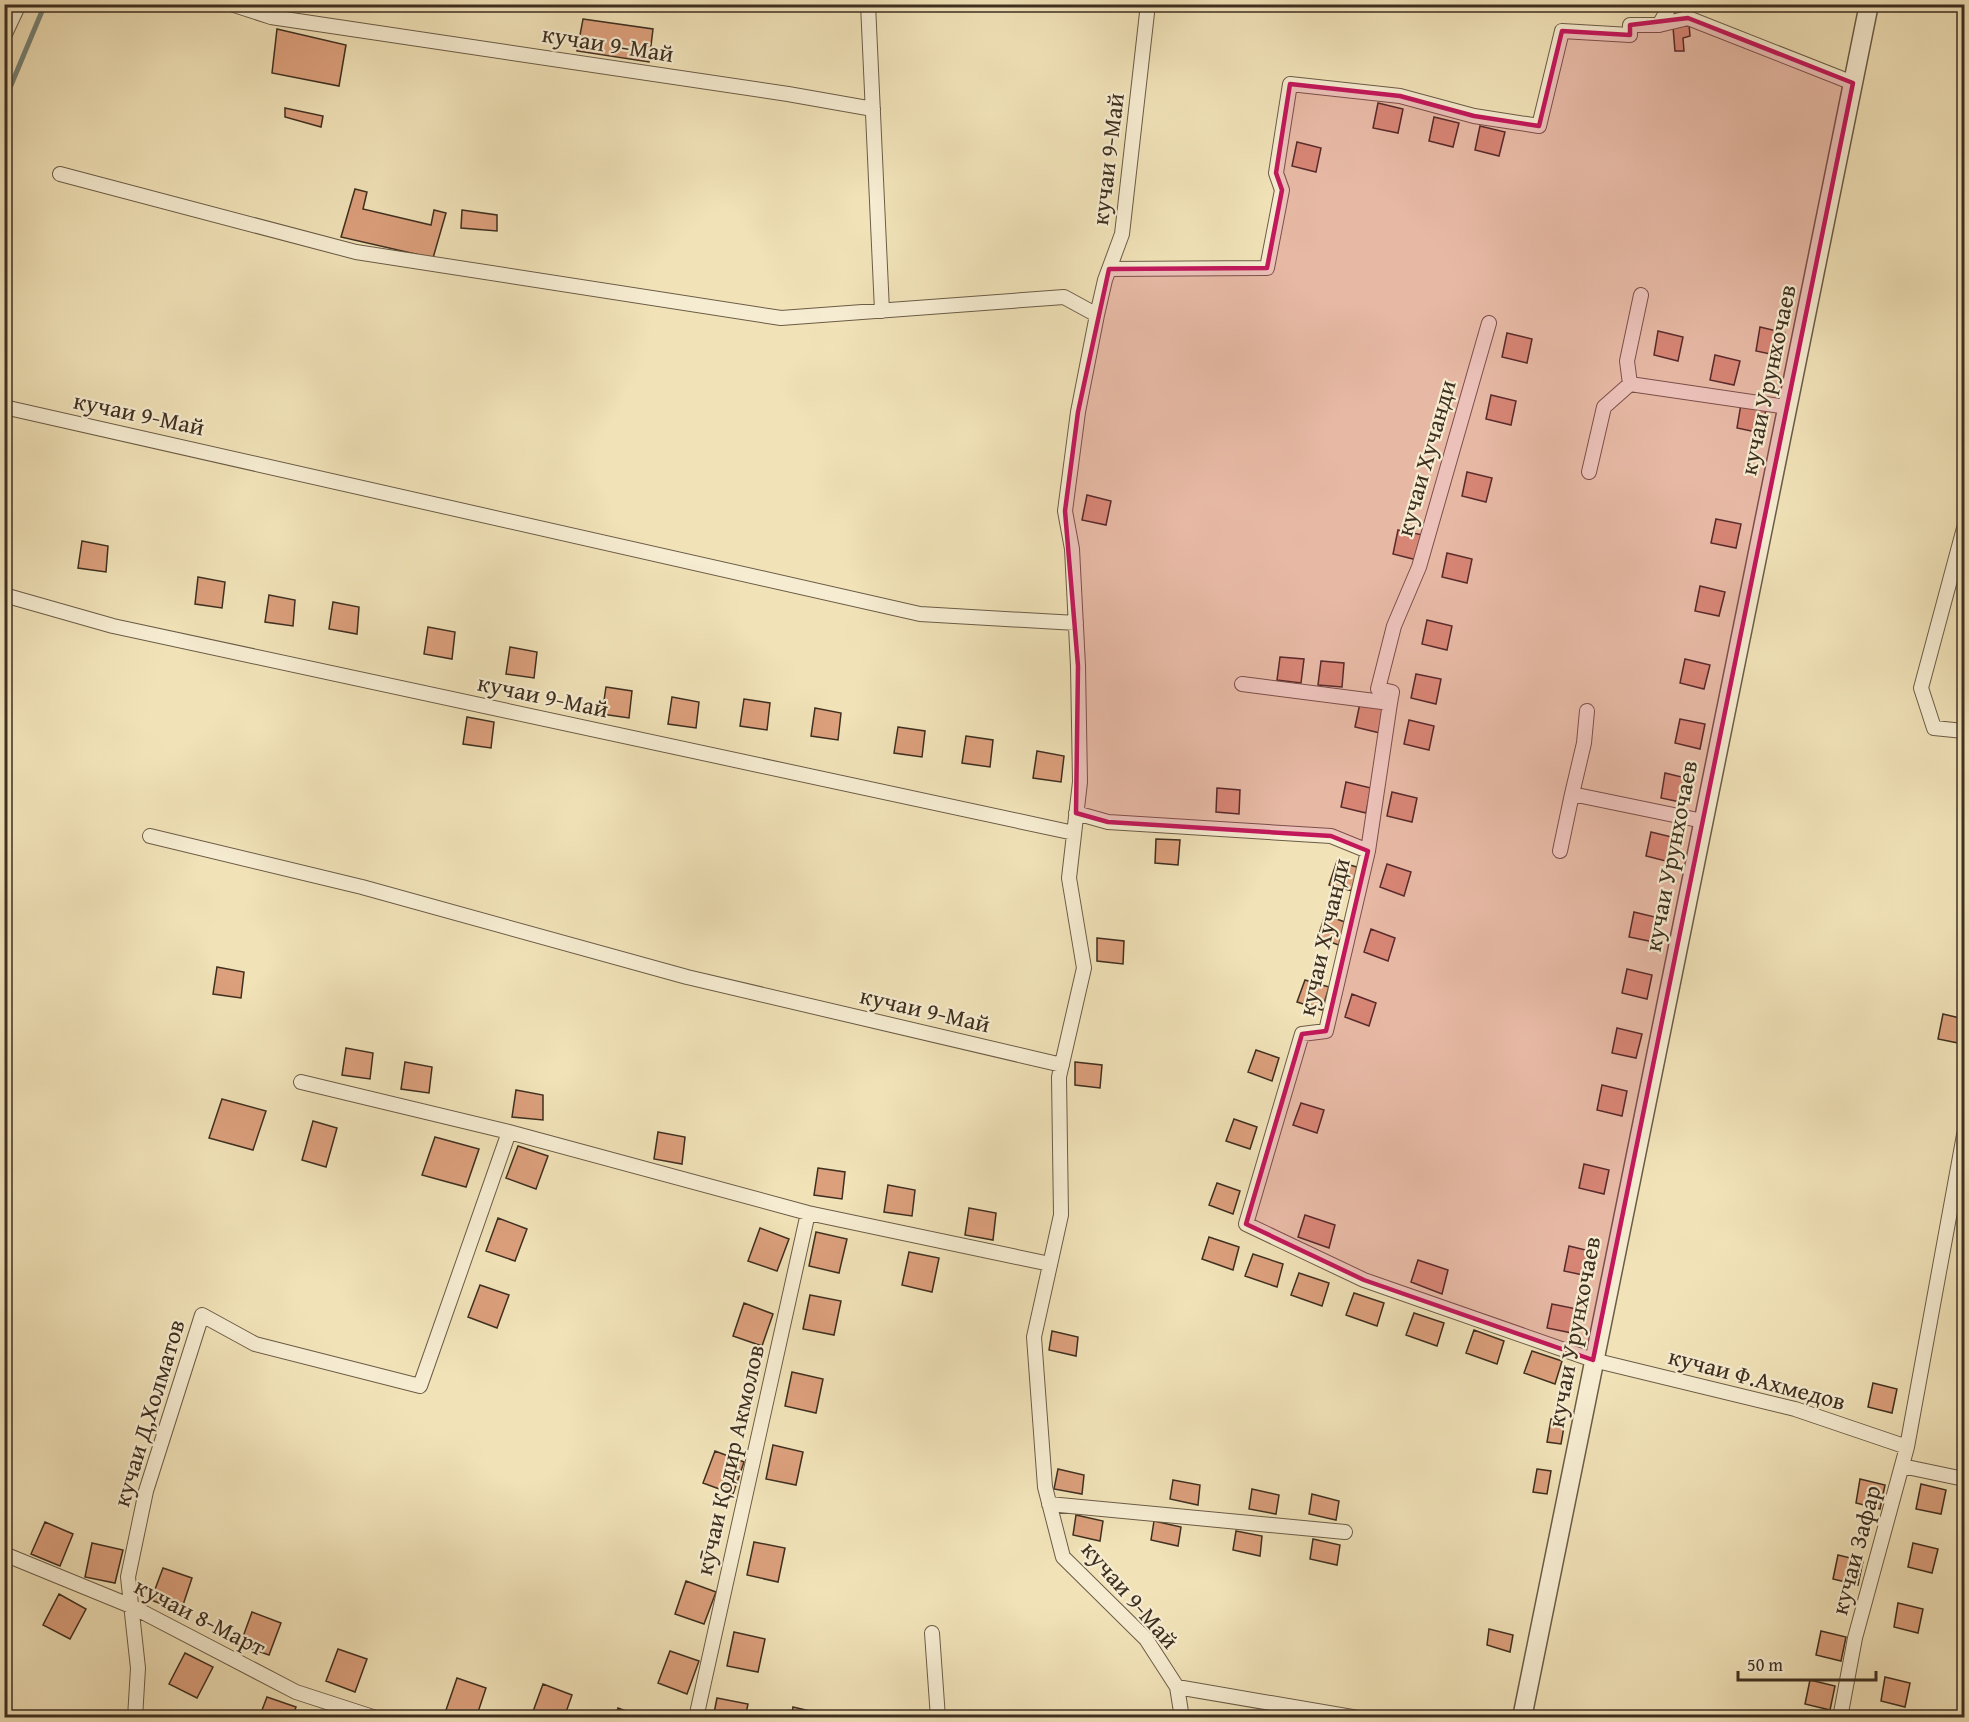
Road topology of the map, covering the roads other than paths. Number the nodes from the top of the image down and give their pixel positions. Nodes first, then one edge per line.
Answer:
1 (19, 4) edge
2 (231, 4) edge
3 (868, 4) edge
4 (1148, 4) edge
5 (1671, 4) edge
6 (1869, 4) edge
7 (1659, 25) junction
8 (4, 36) edge
9 (1853, 83) junction
10 (873, 109) junction
11 (60, 174) dead end
12 (1109, 269) junction
13 (1641, 295) dead end
14 (882, 311) junction
15 (1097, 315) junction
16 (1489, 323) dead end
17 (1630, 384) junction
18 (4, 407) edge
19 (1787, 407) junction
20 (1589, 472) dead end
21 (1964, 535) edge
22 (4, 595) edge
23 (1076, 623) junction
24 (1242, 684) dead end
25 (1390, 703) junction
26 (1587, 711) dead end
27 (1965, 731) edge
28 (1572, 794) junction
29 (1076, 813) junction
30 (1703, 821) junction
31 (1074, 833) junction
32 (150, 836) dead end
33 (1368, 851) junction
34 (1560, 851) dead end
35 (1062, 1065) junction
36 (301, 1082) dead end
37 (509, 1132) junction
38 (1965, 1135) edge
39 (808, 1213) junction
40 (1050, 1264) junction
41 (1593, 1360) junction
42 (1907, 1447) junction
43 (1902, 1466) junction
44 (1965, 1479) edge
45 (1049, 1504) junction
46 (1345, 1532) dead end
47 (4, 1554) edge
48 (131, 1606) junction
49 (932, 1633) dead end
50 (1177, 1687) junction
51 (346, 1713) edge
52 (135, 1718) edge
53 (376, 1718) edge
54 (696, 1718) edge
55 (938, 1718) edge
56 (1182, 1718) edge
57 (1358, 1718) edge
58 (1522, 1718) edge
59 (1840, 1718) edge

1 - 8 street
2 - 10 street, кучаи 9-Май
3 - 10 street
4 - 12 street, кучаи 9-Май
5 - 7 street
6 - 9 street, кучаи Урунхочаев
7 - 9 street
7 - 12 street
9 - 19 street, кучаи Урунхочаев
10 - 14 street
11 - 14 street
12 - 15 street, кучаи 9-Май
13 - 17 street
14 - 15 street
15 - 23 street, кучаи 9-Май
16 - 25 street, кучаи Хучанди
17 - 19 street
17 - 20 street
18 - 23 street, кучаи 9-Май
19 - 30 street, кучаи Урунхочаев
21 - 27 street
22 - 31 street, кучаи 9-Май
23 - 29 street, кучаи 9-Май
24 - 25 street
25 - 33 street, кучаи Хучанди
26 - 28 street
28 - 30 street
28 - 34 street
29 - 31 street, кучаи 9-Май
29 - 33 street
30 - 41 street, кучаи Урунхочаев
31 - 35 street, кучаи 9-Май
32 - 35 street, кучаи 9-Май
33 - 41 street, кучаи Хучанди
35 - 40 street, кучаи 9-Май
36 - 37 street
37 - 39 street
37 - 48 street, кучаи Д,Холматов
38 - 42 street
39 - 40 street
39 - 54 street, кӯчаи Қодир Акмолов
40 - 45 street, кучаи 9-Май
41 - 42 street, кучаи Ф.Ахмедов
41 - 58 street, кучаи Урунхочаев
42 - 43 street
43 - 44 street
43 - 59 street, кучаи Зафар
45 - 46 street
45 - 50 street, кучаи 9-Май
47 - 48 street, кучаи 8-Март
48 - 51 street, кучаи 8-Март
48 - 52 street, кучаи Д,Холматов
49 - 55 street
50 - 56 street
50 - 57 street, кучаи 9-Май
51 - 53 street, кучаи 8-Март

